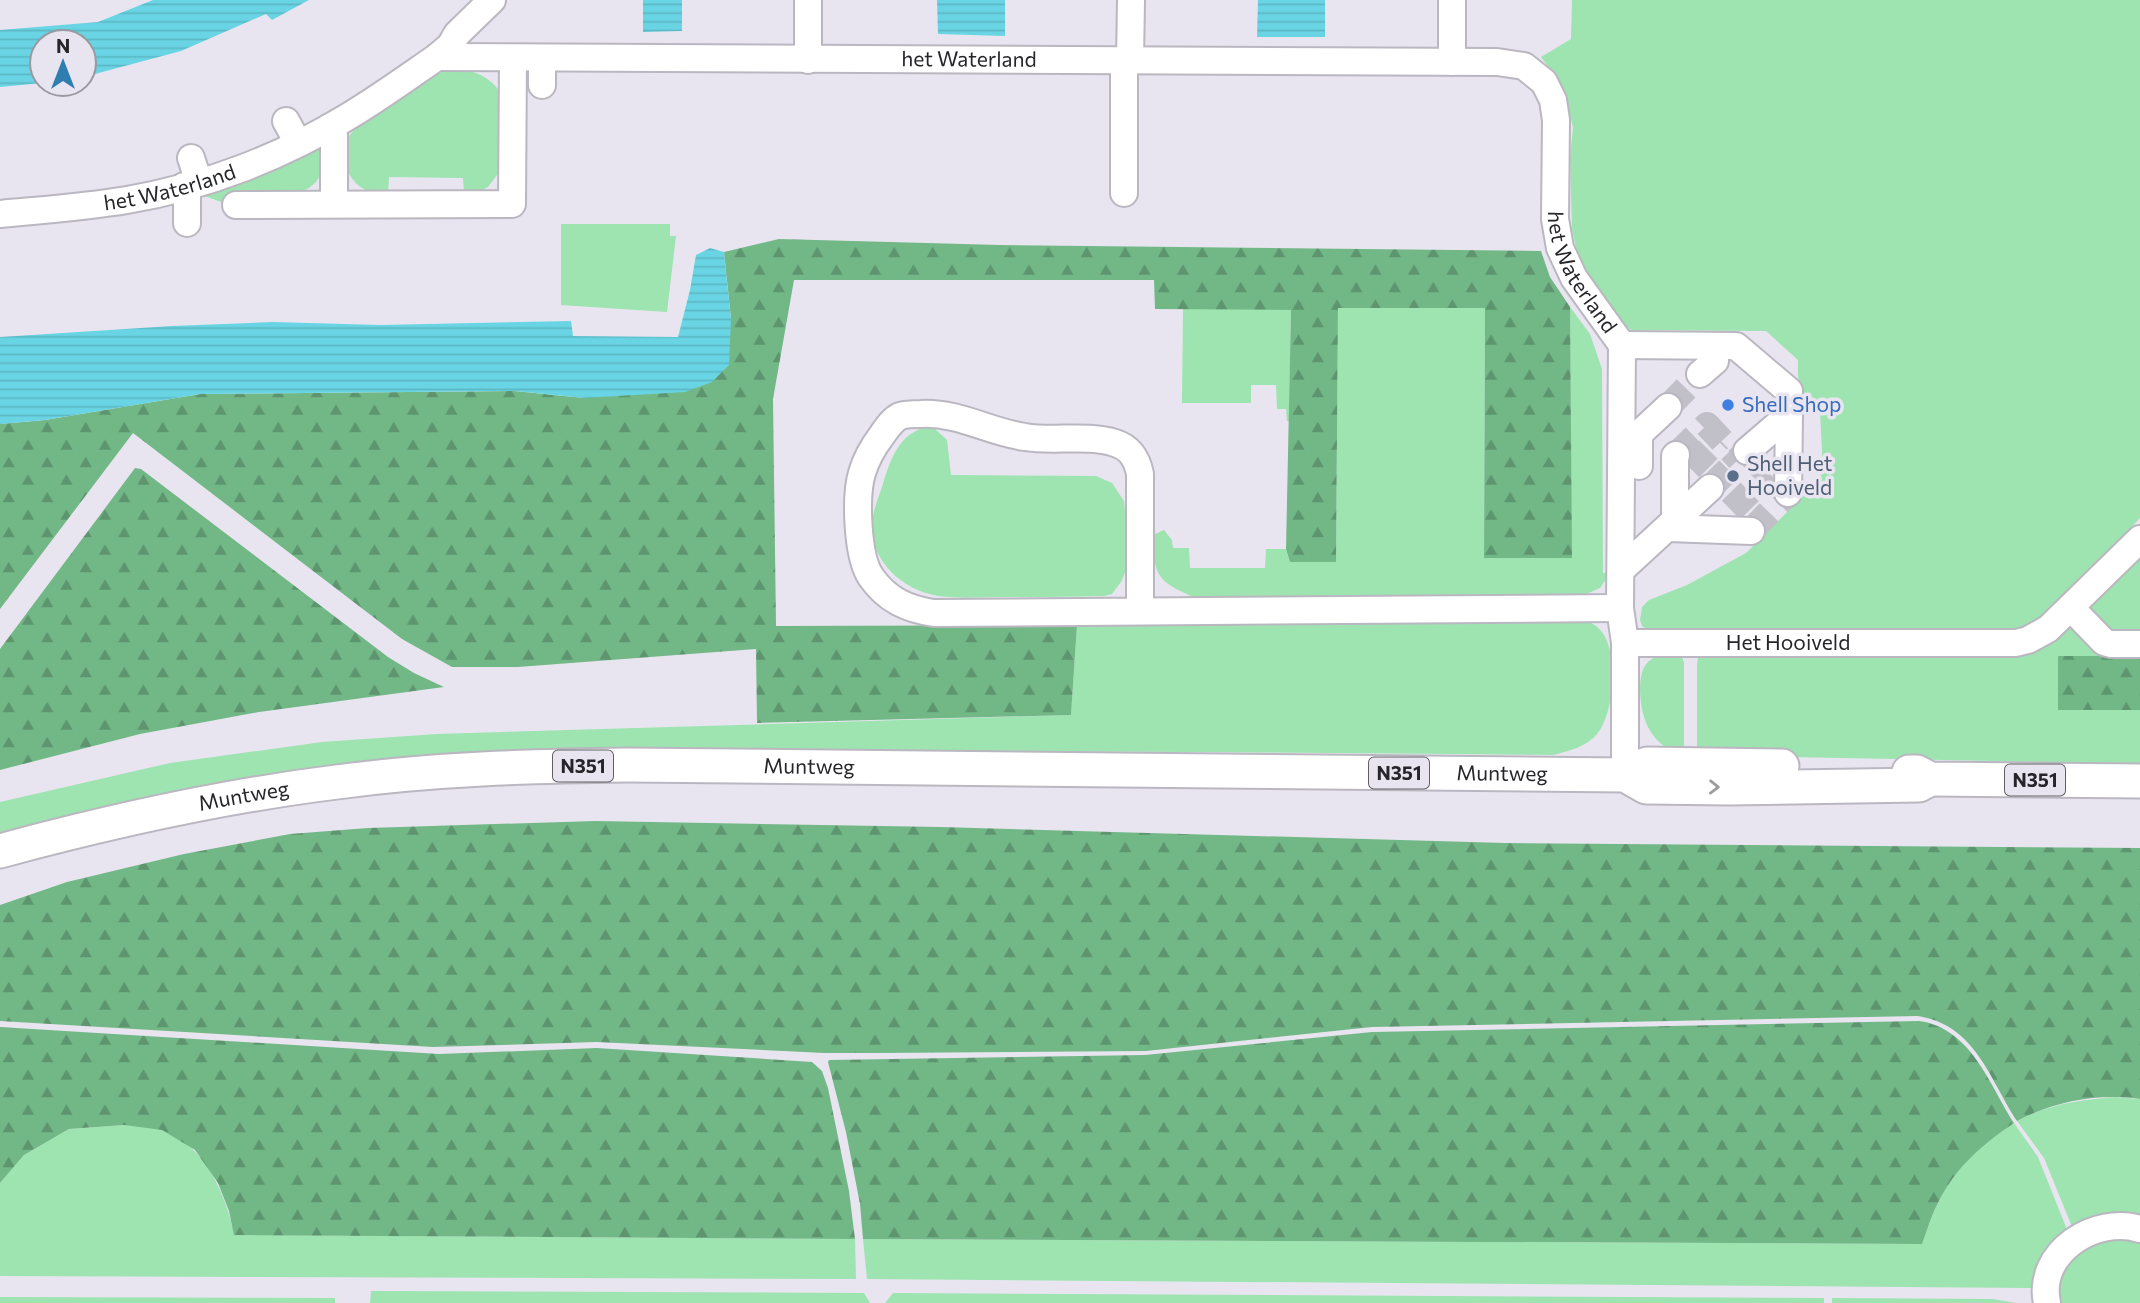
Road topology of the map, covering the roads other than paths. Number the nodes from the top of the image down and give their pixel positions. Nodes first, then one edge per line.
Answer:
1 (492, 0) edge
2 (808, 0) edge
3 (1131, 0) edge
4 (1452, 0) edge
5 (437, 57) junction
6 (513, 58) junction
7 (542, 58) junction
8 (808, 60) junction
9 (1127, 61) junction
10 (1452, 62) junction
11 (542, 85) dead end
12 (330, 127) junction
13 (191, 176) junction
14 (1124, 193) dead end
15 (334, 204) junction
16 (236, 205) dead end
17 (0, 214) edge
18 (187, 223) dead end
19 (1622, 345) junction
20 (1715, 346) junction
21 (1700, 374) tunnel mouth
22 (1668, 407) tunnel mouth
23 (1789, 415) junction
24 (1747, 451) tunnel mouth
25 (1680, 468) tunnel mouth
26 (1710, 488) tunnel mouth
27 (1788, 493) dead end
28 (1621, 505) junction
29 (1731, 510) tunnel mouth
30 (1672, 524) junction
31 (1712, 529) junction
32 (1751, 531) dead end
33 (2140, 539) edge
34 (1621, 570) junction
35 (1620, 608) junction
36 (2071, 608) junction
37 (1140, 611) junction
38 (1625, 643) junction
39 (2140, 645) edge
40 (1625, 775) junction
41 (2140, 781) edge
42 (0, 850) edge
43 (2140, 1229) edge
44 (2047, 1303) edge

1 - 5 street, het Waterland
2 - 8 street
3 - 9 street
4 - 10 street
5 - 6 street, het Waterland
5 - 12 street, het Waterland
6 - 7 street, het Waterland
6 - 15 street, het Waterland
7 - 8 street, het Waterland
7 - 11 street
8 - 9 street, het Waterland
9 - 10 street, het Waterland
9 - 14 street
10 - 19 street, het Waterland
12 - 13 street, het Waterland
12 - 15 street
13 - 17 street, het Waterland
13 - 18 street
15 - 16 street, het Waterland
19 - 20 street
19 - 28 street, het Waterland
20 - 21 street
20 - 23 street
22 - 28 street
23 - 24 street
23 - 27 street
25 - 30 street
26 - 30 street
28 - 34 street, het Waterland
29 - 31 street
30 - 31 street
30 - 34 street
31 - 32 street
33 - 36 street, Het Hooiveld
34 - 35 street, het Waterland
35 - 37 street
35 - 38 street, het Waterland
36 - 38 street, Het Hooiveld
36 - 39 street
37 - 37 street
38 - 40 street
40 - 41 main road, Muntweg / N351
40 - 42 main road, Muntweg / N351
43 - 44 street

